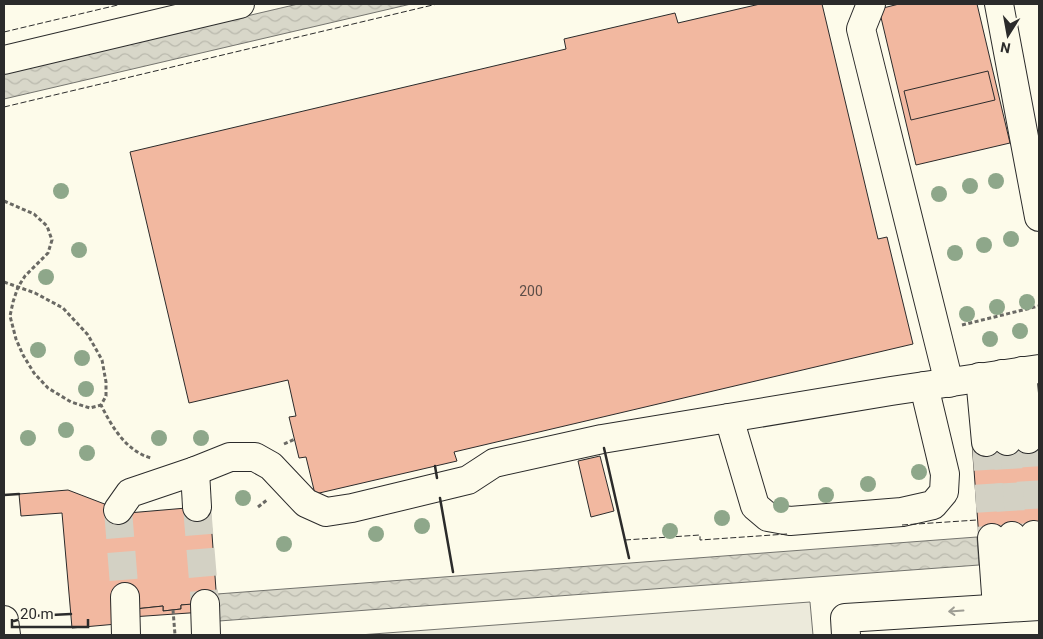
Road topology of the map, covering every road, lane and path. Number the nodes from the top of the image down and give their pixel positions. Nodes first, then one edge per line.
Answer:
1 (240, 4) edge
2 (871, 4) edge
3 (1000, 4) edge
4 (4, 60) edge
5 (4, 201) edge
6 (1039, 216) edge
7 (4, 282) edge
8 (18, 287) junction
9 (1039, 306) edge
10 (936, 331) junction
11 (1011, 373) edge
12 (937, 385) junction
13 (102, 405) junction
14 (729, 418) junction
15 (155, 459) dead end
16 (195, 471) junction
17 (197, 507) tunnel mouth
18 (118, 510) dead end
19 (124, 598) tunnel mouth
20 (205, 604) tunnel mouth
21 (1023, 607) edge
22 (173, 610) dead end
23 (4, 620) edge
24 (6, 635) edge
25 (126, 635) edge
26 (175, 635) edge
27 (206, 635) edge
28 (846, 635) edge

1 - 4 lane
2 - 10 lane
3 - 6 lane
5 - 8 path
7 - 8 path
8 - 13 path
8 - 13 path
9 - 10 path
10 - 12 lane
11 - 11 lane
11 - 12 lane
12 - 14 lane
12 - 14 lane
13 - 15 path
14 - 16 lane
16 - 17 lane
16 - 18 lane
19 - 25 lane
20 - 27 lane
21 - 21 lane
21 -> 28 lane
22 - 26 path
23 - 24 lane

